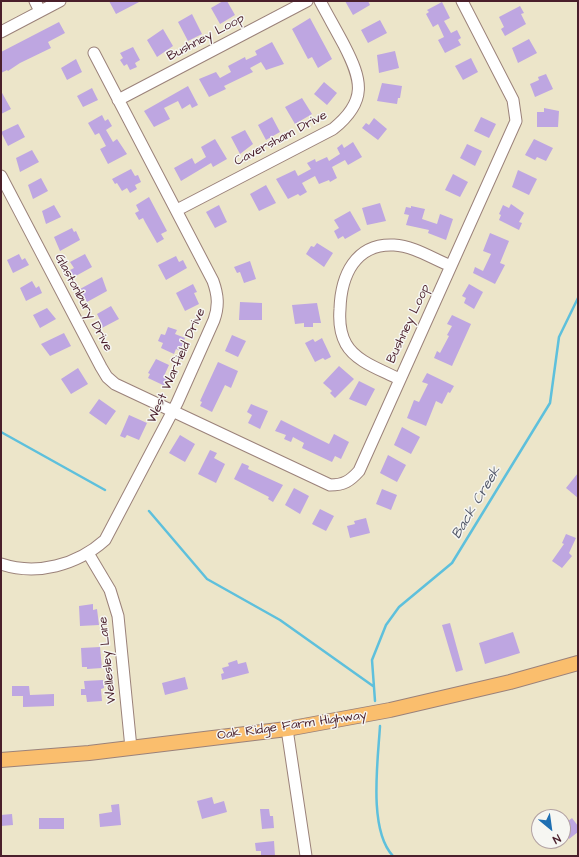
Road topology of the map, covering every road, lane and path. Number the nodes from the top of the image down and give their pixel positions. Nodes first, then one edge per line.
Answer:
1 (35, 1) edge
2 (60, 1) edge
3 (307, 1) edge
4 (320, 1) edge
5 (462, 1) edge
6 (40, 11) junction
7 (1, 32) edge
8 (94, 53) dead end
9 (118, 100) junction
10 (1, 178) edge
11 (177, 210) junction
12 (451, 266) junction
13 (399, 379) junction
14 (172, 412) junction
15 (88, 553) junction
16 (1, 564) edge
17 (578, 663) edge
18 (287, 729) junction
19 (131, 748) junction
20 (1, 760) edge
21 (306, 856) edge

1 - 6 street
2 - 6 street
3 - 9 street, Bushney Loop
4 - 11 street, Caversham Drive
5 - 12 street, Bushney Loop
6 - 7 street
8 - 9 street, West Warfield Drive
9 - 11 street, West Warfield Drive
10 - 14 street, Glastonbury Drive
11 - 14 street, West Warfield Drive
12 - 13 street, Bushney Loop
12 - 13 street
13 - 14 street, Bushney Loop
14 - 15 street, West Warfield Drive
15 - 16 street, West Warfield Drive
15 - 19 street, Wellesley Lane
17 - 18 main road, Oak Ridge Farm Highway
18 - 19 main road, Oak Ridge Farm Highway
18 - 21 street
19 - 20 main road, Oak Ridge Farm Highway

